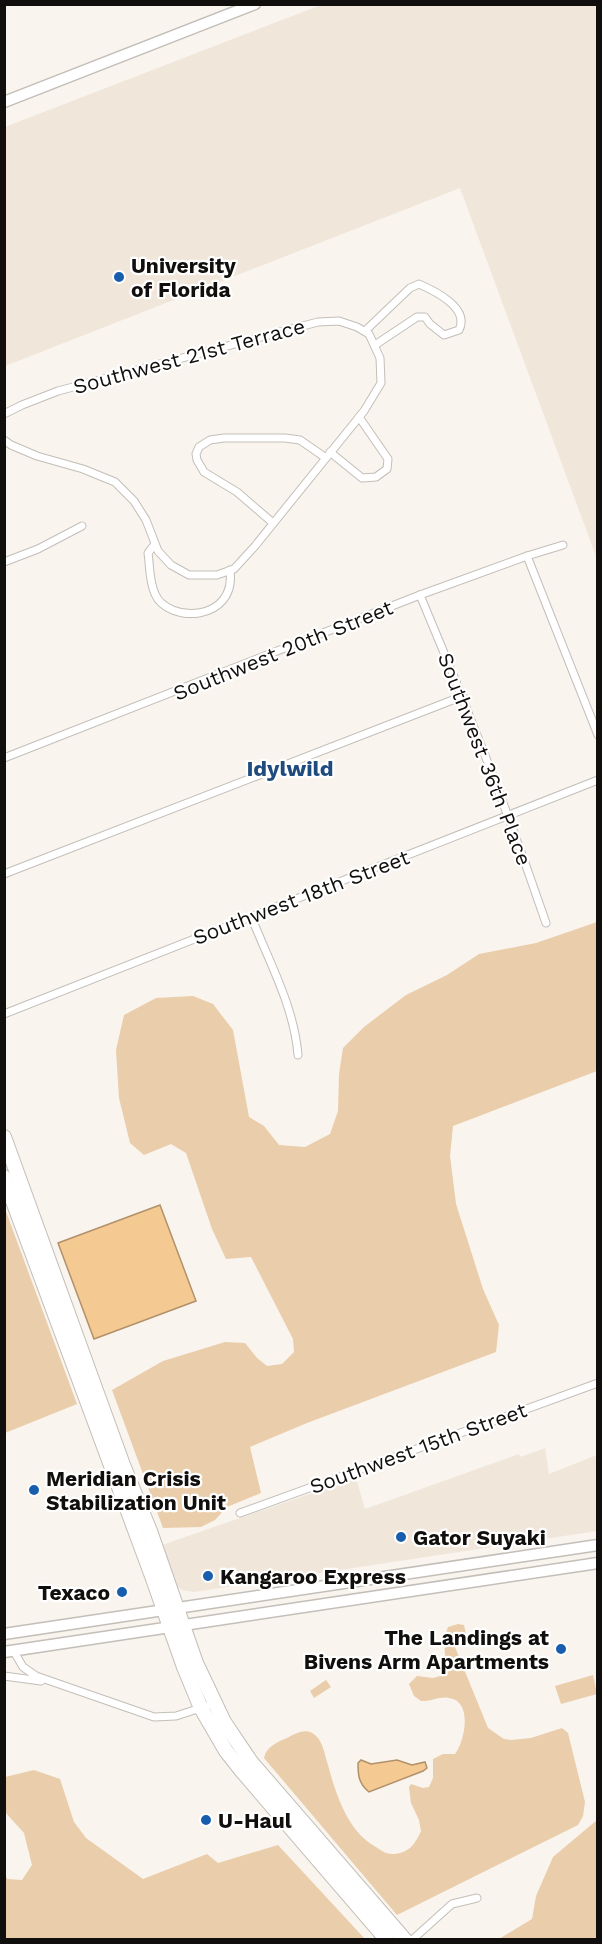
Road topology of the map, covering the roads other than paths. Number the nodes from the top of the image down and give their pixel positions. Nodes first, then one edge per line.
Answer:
1 (255, 4) edge
2 (4, 102) edge
3 (365, 331) junction
4 (374, 342) junction
5 (4, 414) edge
6 (359, 417) junction
7 (4, 440) edge
8 (328, 455) junction
9 (273, 523) junction
10 (82, 526) dead end
11 (155, 544) junction
12 (563, 545) dead end
13 (526, 556) junction
14 (4, 562) edge
15 (230, 570) junction
16 (420, 595) junction
17 (463, 696) junction
18 (597, 735) edge
19 (4, 758) edge
20 (597, 780) edge
21 (509, 815) junction
22 (4, 874) edge
23 (251, 916) junction
24 (546, 923) dead end
25 (4, 1014) edge
26 (298, 1055) dead end
27 (4, 1137) edge
28 (4, 1177) edge
29 (12, 1191) edge
30 (597, 1383) edge
31 (240, 1513) dead end
32 (597, 1545) edge
33 (562, 1551) junction
34 (597, 1563) edge
35 (564, 1568) junction
36 (390, 1576) junction
37 (389, 1594) junction
38 (171, 1609) junction
39 (176, 1626) junction
40 (4, 1634) edge
41 (7, 1649) edge
42 (4, 1676) edge
43 (52, 1683) junction
44 (207, 1706) junction
45 (477, 1898) dead end
46 (387, 1940) edge
47 (405, 1940) edge
48 (412, 1940) edge

1 - 2 main road
3 - 4 street, Southwest 21st Terrace
3 - 4 street
3 - 5 street, Southwest 21st Terrace
4 - 6 street
6 - 8 street
6 - 8 street
7 - 11 street
8 - 9 street
8 - 9 street
9 - 15 street
10 - 14 street
11 - 15 street
11 - 15 street
12 - 13 street, Southwest 20th Street
13 - 16 street, Southwest 20th Street
13 - 18 street
16 - 17 street, Southwest 36th Place
16 - 19 street, Southwest 20th Street
17 - 21 street, Southwest 36th Place
17 - 22 street
20 - 21 street, Southwest 18th Street
21 - 23 street, Southwest 18th Street
21 - 24 street, Southwest 36th Place
23 - 25 street, Southwest 18th Street
23 - 26 street
27 - 29 highway
28 - 29 highway
29 - 38 highway
30 - 31 street, Southwest 15th Street
32 - 33 main road
33 - 35 main road
33 - 36 main road
34 - 35 main road
35 - 37 main road
36 - 37 main road
36 - 38 main road
37 - 39 main road
38 - 39 highway
38 - 40 main road
39 - 41 main road
39 - 44 highway
41 - 43 street
42 - 43 street
43 - 44 street
44 - 46 highway
44 - 47 highway
45 - 48 street

